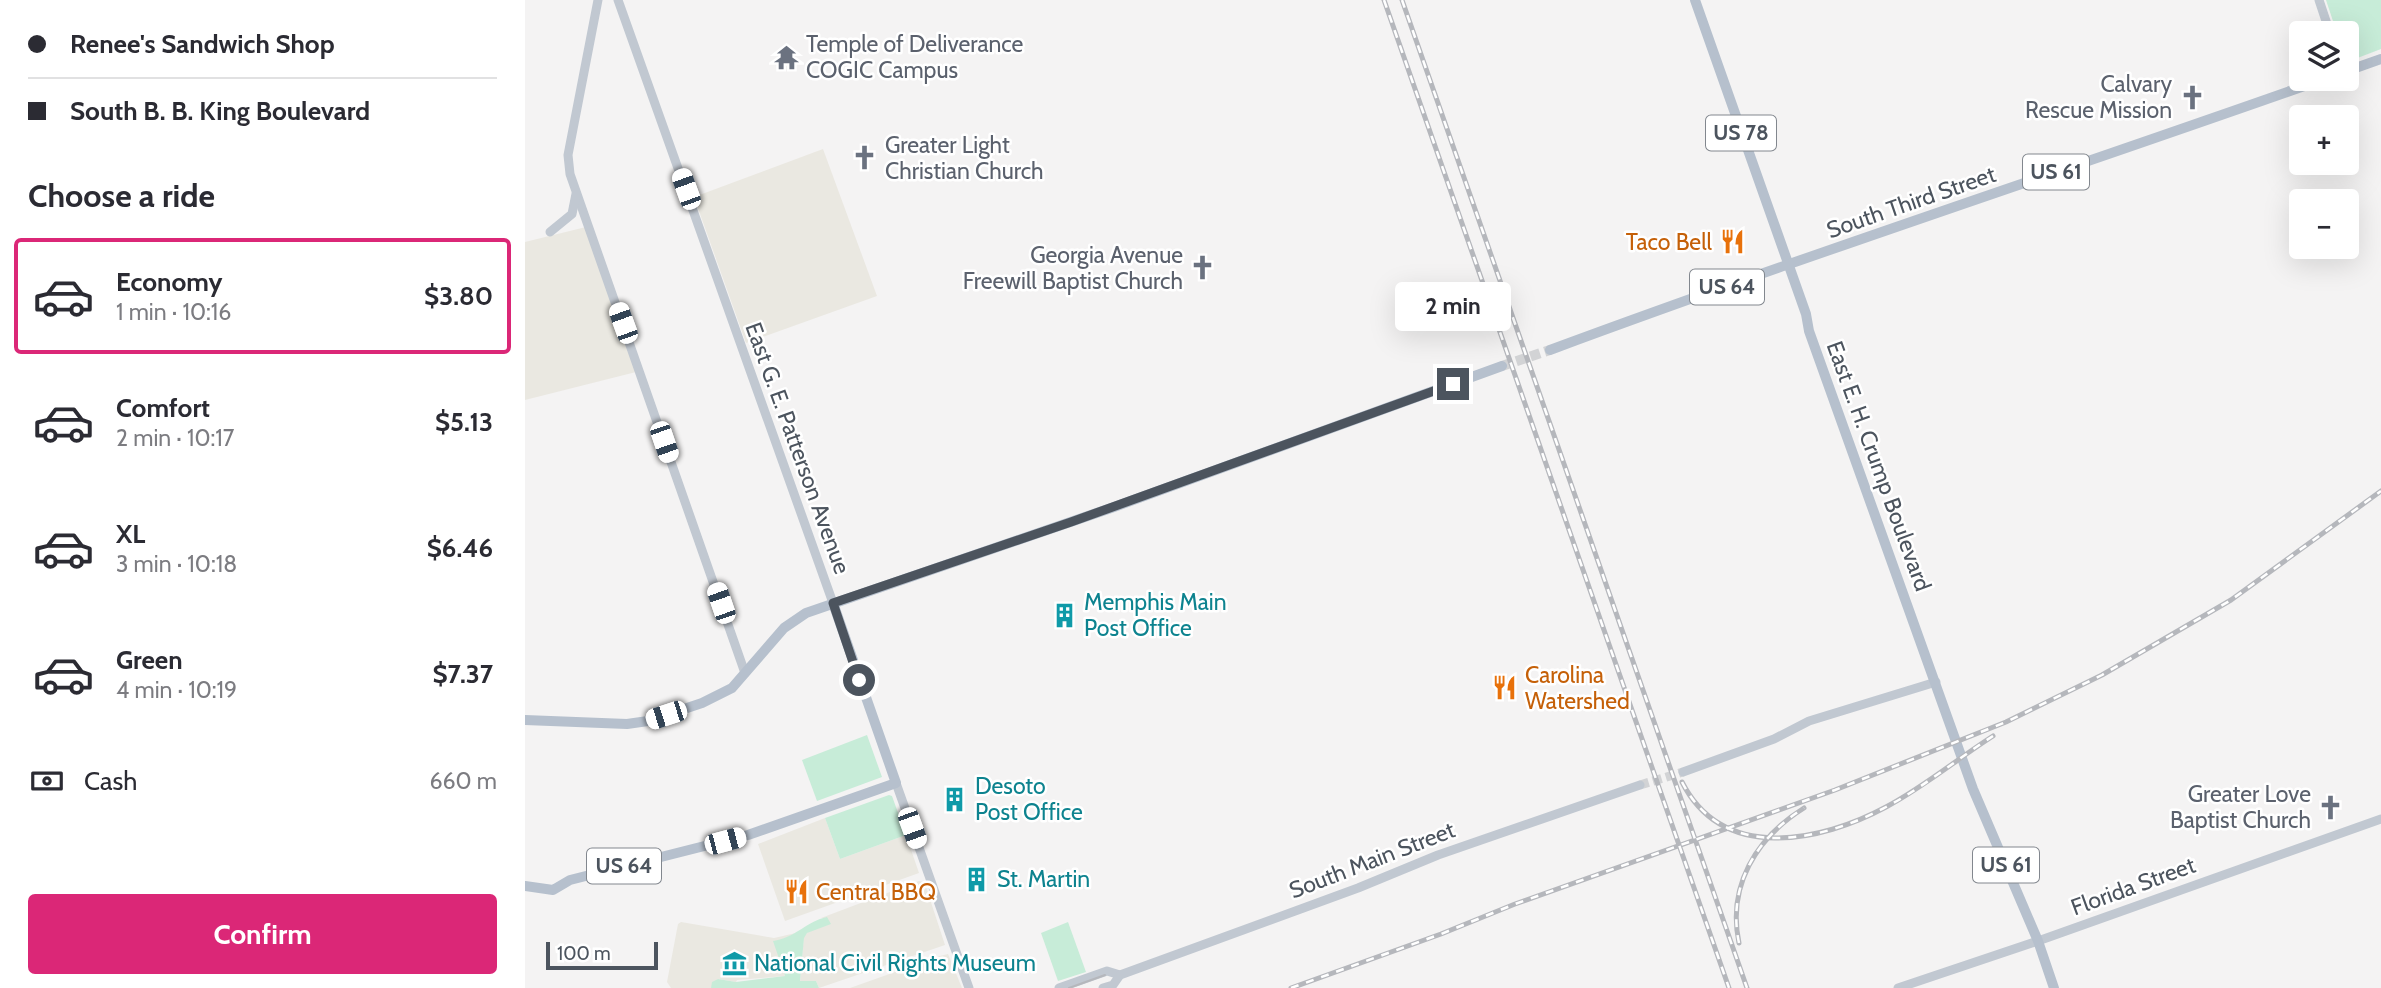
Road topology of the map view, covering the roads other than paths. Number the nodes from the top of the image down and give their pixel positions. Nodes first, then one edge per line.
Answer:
1 (598, 0) edge
2 (618, 0) edge
3 (1695, 0) edge
4 (2319, 0) edge
5 (2326, 21) edge
6 (2381, 59) edge
7 (2359, 67) edge
8 (2289, 91) edge
9 (577, 192) junction
10 (550, 232) dead end
11 (1788, 265) junction
12 (1550, 350) tunnel mouth
13 (1502, 366) tunnel mouth
14 (833, 603) junction
15 (745, 673) junction
16 (1936, 682) junction
17 (525, 720) edge
18 (1683, 772) tunnel mouth
19 (896, 783) junction
20 (1640, 785) tunnel mouth
21 (2381, 819) edge
22 (525, 886) edge
23 (2038, 941) junction
24 (1120, 975) junction
25 (969, 988) edge
26 (1059, 988) edge
27 (1103, 988) edge
28 (1898, 988) edge
29 (2054, 988) edge

1 - 9 street
2 - 14 street, East G. E. Patterson Avenue
3 - 11 main road, East E. H. Crump Boulevard / US 78
4 - 5 street
6 - 7 main road
8 - 11 main road, South Third Street / US 61
9 - 10 street
9 - 15 street
11 - 12 main road, US 64
11 - 16 main road, East E. H. Crump Boulevard / US 61
13 - 14 main road
14 - 15 main road
14 - 19 main road, East G. E. Patterson Avenue
15 - 17 main road
16 - 18 street
16 - 23 main road, East E. H. Crump Boulevard / US 61
19 - 22 main road, US 64
19 - 25 street, East G. E. Patterson Avenue
20 - 24 street, South Main Street
21 - 23 street, Florida Street
23 - 28 street, Florida Street
23 - 29 main road, US 61
24 - 26 street, South Main Street
24 - 27 street, South Main Street

